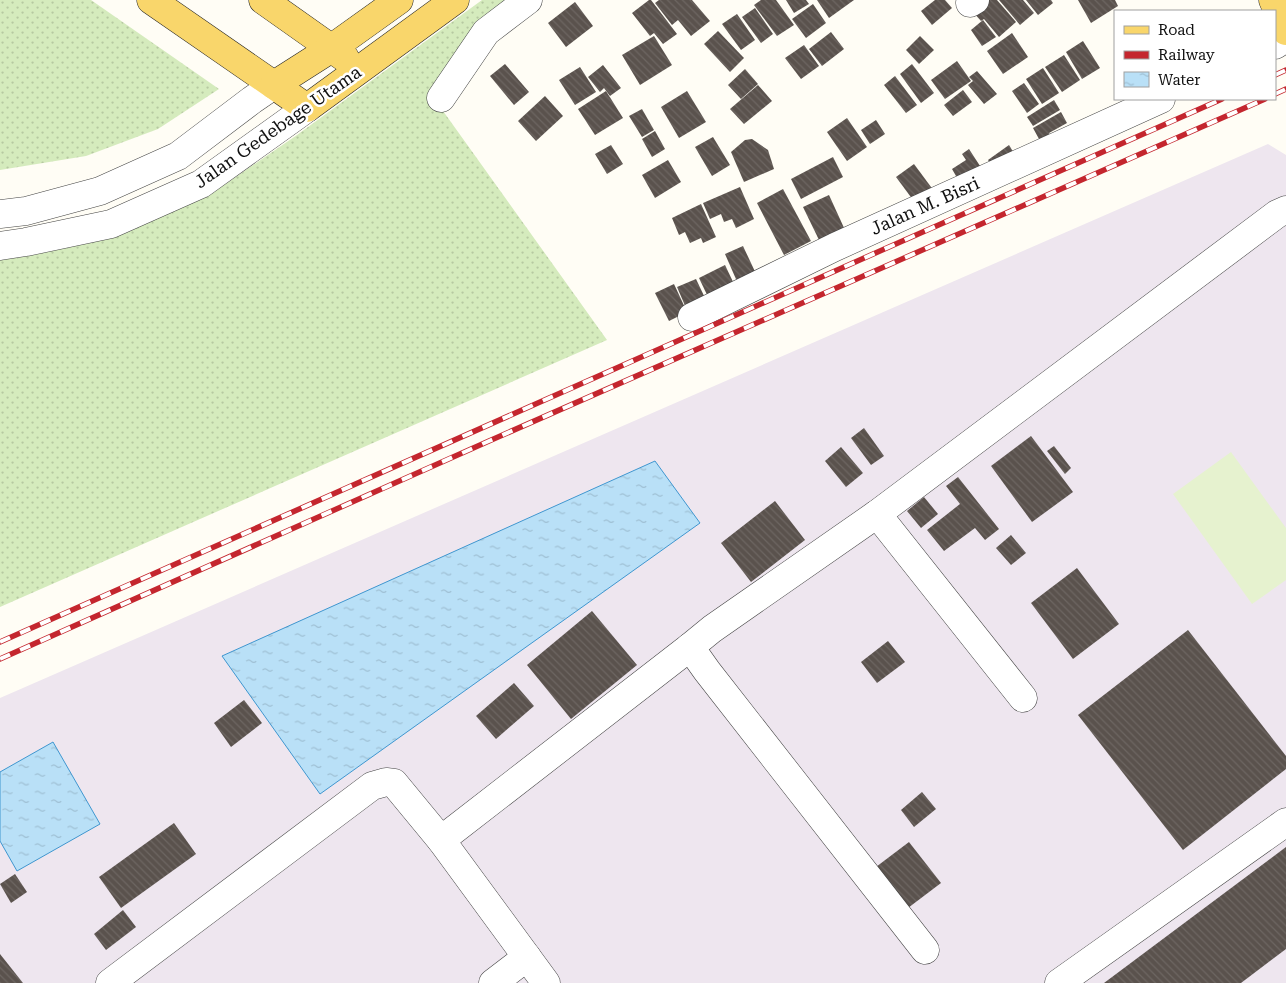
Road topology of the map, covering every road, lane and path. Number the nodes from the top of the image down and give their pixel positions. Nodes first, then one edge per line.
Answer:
1 (151, 0) edge
2 (263, 0) edge
3 (399, 0) edge
4 (456, 0) edge
5 (528, 0) edge
6 (1278, 2) edge
7 (1286, 30) edge
8 (332, 48) junction
9 (361, 69) junction
10 (274, 86) junction
11 (441, 98) dead end
12 (1159, 100) edge
13 (307, 108) junction
14 (1286, 210) edge
15 (0, 214) edge
16 (0, 246) edge
17 (692, 317) dead end
18 (877, 514) junction
19 (690, 647) junction
20 (1023, 698) dead end
21 (1286, 822) edge
22 (440, 840) junction
23 (925, 950) dead end
24 (527, 957) junction
25 (110, 983) edge
26 (493, 983) edge
27 (546, 983) edge
28 (1059, 983) edge

1 - 10 main road
2 - 8 main road
3 - 8 main road, Jalan Gedebage Utama
4 - 9 main road, Jalan Gedebage Utama
5 - 11 street
6 - 7 main road
8 - 9 main road
8 - 10 main road, Jalan Gedebage Utama
9 - 13 main road, Jalan Gedebage Utama
10 - 13 main road
10 - 15 street, Jalan Gedebage Utama
12 - 17 street, Jalan M. Bisri
13 - 16 street, Jalan Gedebage Utama
14 - 18 street
18 - 19 street
18 - 20 street
19 - 22 street
19 - 23 street
21 - 28 street
22 - 24 street
22 - 25 street
24 - 26 street
24 - 27 street

